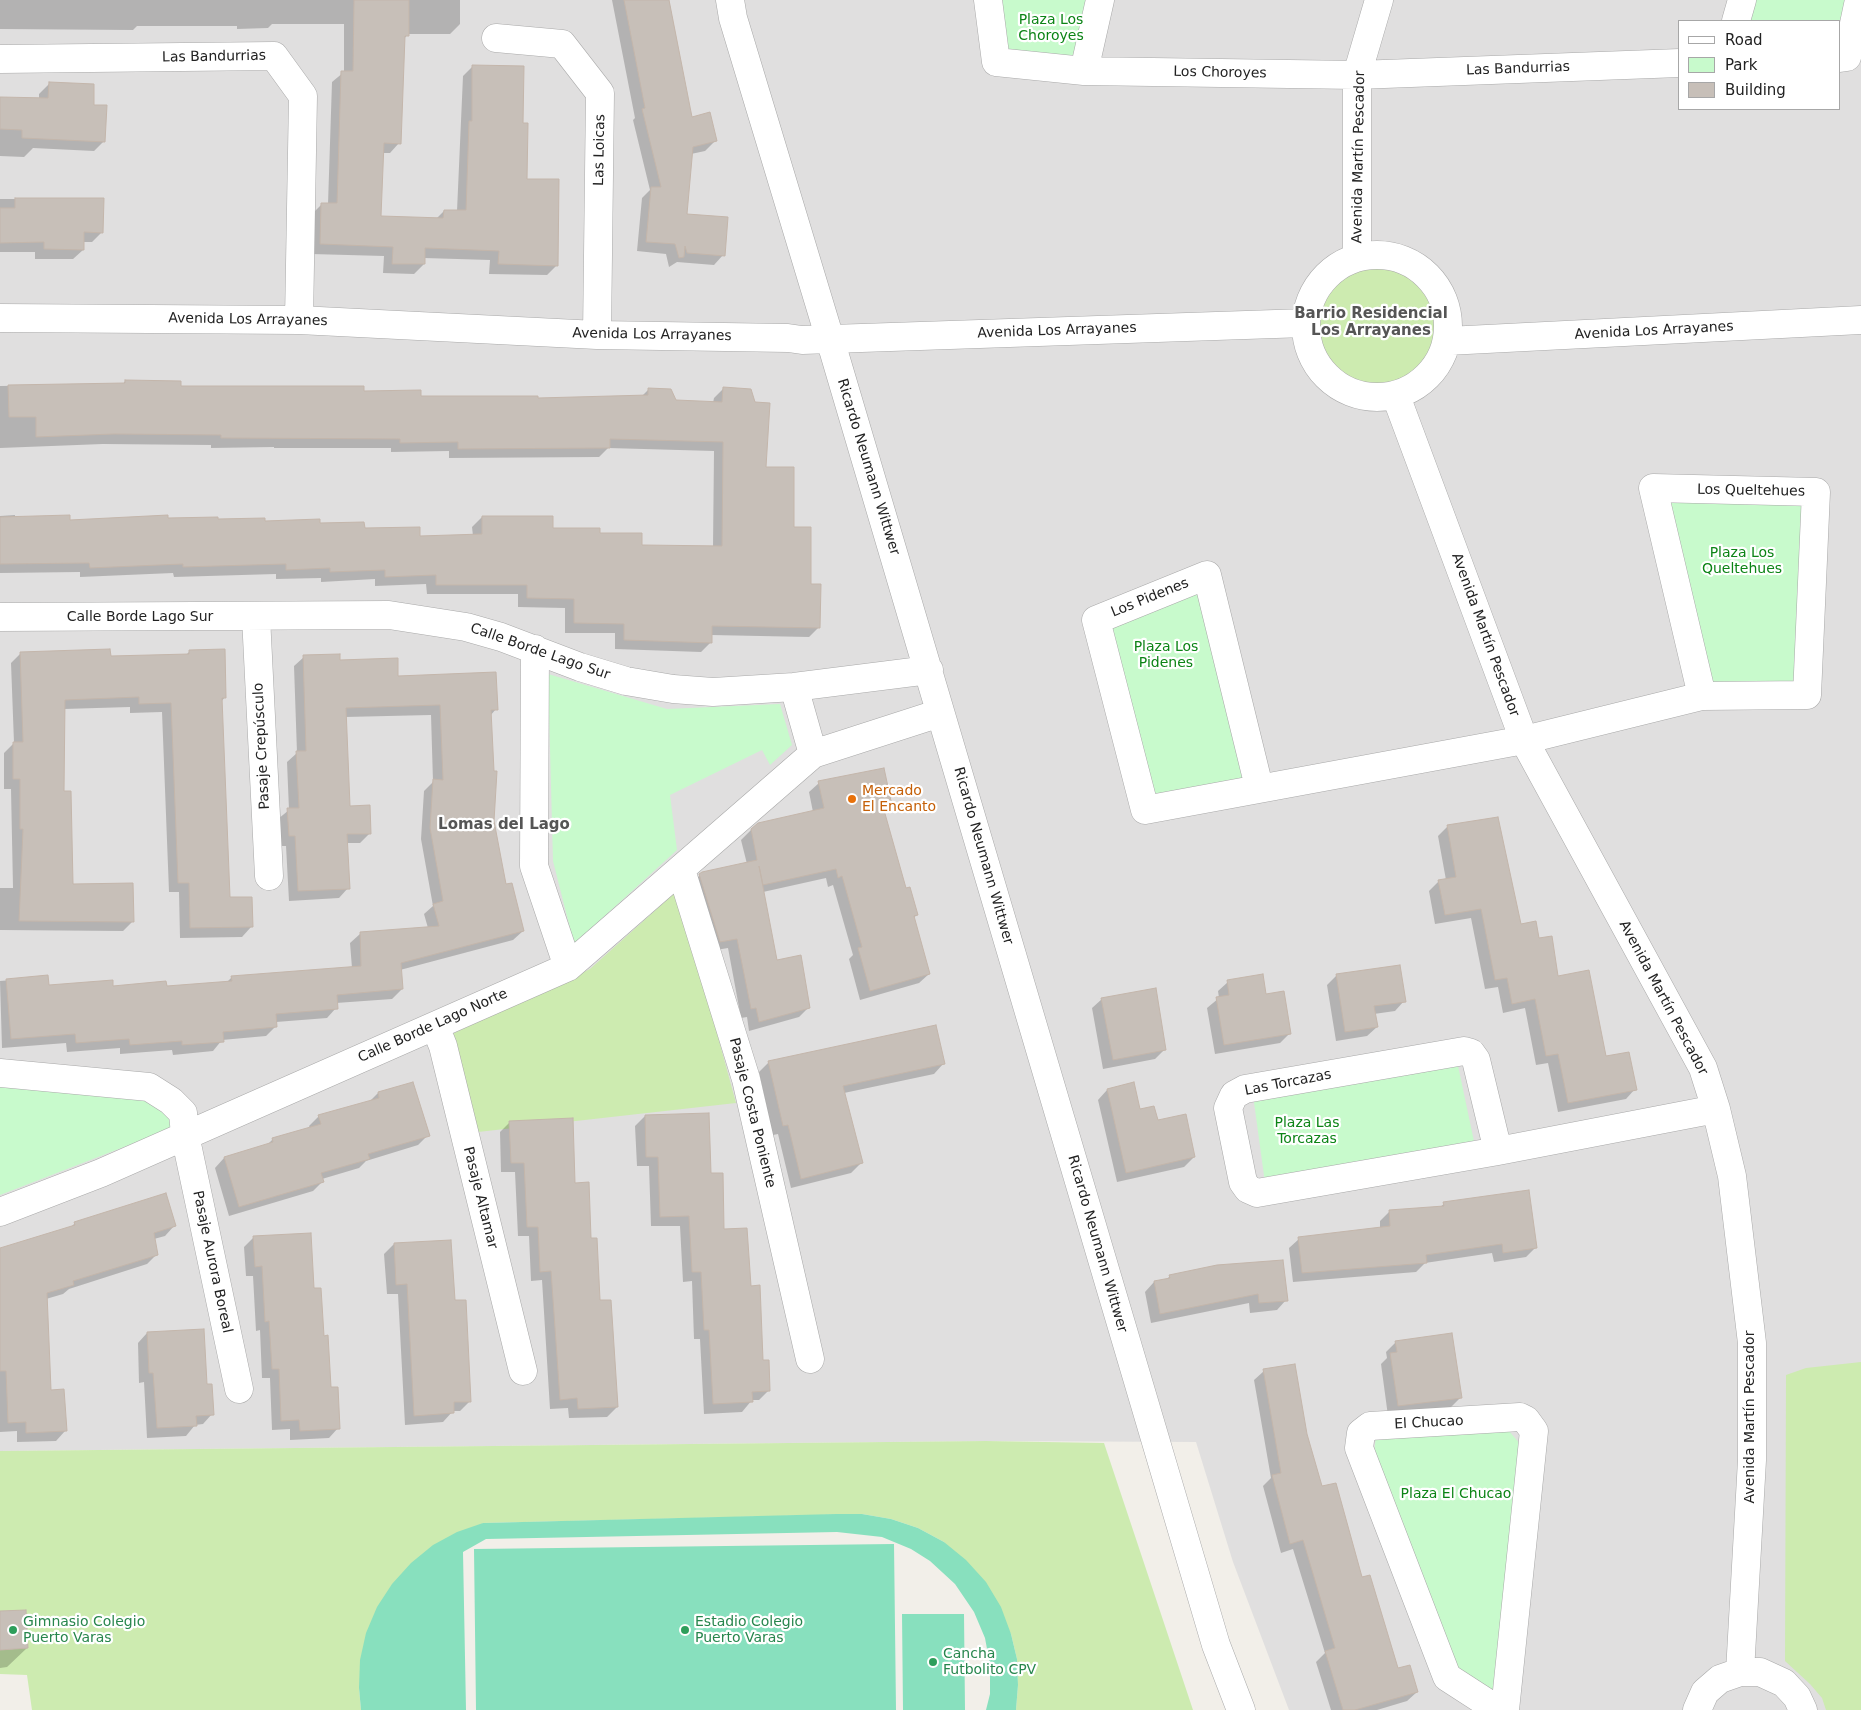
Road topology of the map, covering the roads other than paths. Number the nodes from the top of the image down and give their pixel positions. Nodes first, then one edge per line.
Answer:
1 (730, 0) edge
2 (988, 0) edge
3 (1100, 0) edge
4 (1379, 0) edge
5 (1742, 0) edge
6 (1859, 0) edge
7 (1736, 20) edge
8 (496, 38) dead end
9 (1841, 58) edge
10 (0, 59) edge
11 (1678, 63) edge
12 (1084, 71) junction
13 (1357, 75) junction
14 (1357, 258) junction
15 (0, 318) edge
16 (299, 320) junction
17 (1861, 320) edge
18 (1305, 323) junction
19 (598, 335) junction
20 (830, 339) junction
21 (1447, 341) junction
22 (1396, 396) junction
23 (0, 617) edge
24 (256, 617) junction
25 (535, 649) junction
26 (929, 670) junction
27 (794, 687) junction
28 (1702, 696) junction
29 (940, 713) junction
30 (1524, 740) junction
31 (813, 754) junction
32 (1259, 787) junction
33 (681, 870) junction
34 (269, 876) dead end
35 (568, 967) junction
36 (435, 1026) junction
37 (0, 1073) edge
38 (1716, 1109) junction
39 (185, 1135) junction
40 (1498, 1151) junction
41 (0, 1212) edge
42 (810, 1359) dead end
43 (523, 1371) dead end
44 (239, 1389) dead end
45 (1740, 1672) junction
46 (1241, 1710) edge
47 (1498, 1710) edge
48 (1505, 1710) edge
49 (1698, 1710) edge
50 (1803, 1710) edge

1 - 20 street, Ricardo Neumann Wittwer
2 - 12 street, Los Choroyes
3 - 12 street
4 - 13 street, Avenida Martín Pescador
5 - 7 street
6 - 9 street
8 - 19 street, Las Loicas
10 - 16 street, Las Bandurrias
11 - 13 street, Las Bandurrias
12 - 13 street, Los Choroyes
13 - 14 street, Avenida Martín Pescador
14 - 18 street, Avenida Martín Pescador
14 - 21 street, Avenida Martín Pescador
15 - 16 street, Avenida Los Arrayanes
16 - 19 street, Avenida Los Arrayanes
17 - 21 street, Avenida Los Arrayanes
18 - 20 street, Avenida Los Arrayanes
18 - 22 street, Avenida Martín Pescador
19 - 20 street, Avenida Los Arrayanes
20 - 26 street, Ricardo Neumann Wittwer
21 - 22 street, Avenida Martín Pescador
22 - 30 street, Avenida Martín Pescador
23 - 24 street, Calle Borde Lago Sur
24 - 25 street, Calle Borde Lago Sur
24 - 34 street, Pasaje Crepúsculo
25 - 27 street, Calle Borde Lago Sur
25 - 35 street
26 - 27 street, Calle Borde Lago Sur
26 - 29 street, Ricardo Neumann Wittwer
27 - 31 street
28 - 28 street, Los Queltehues
28 - 30 street, Los Queltehues
29 - 31 street, Calle Borde Lago Norte
29 - 46 street, Ricardo Neumann Wittwer
30 - 32 street, Los Pidenes
30 - 38 street, Avenida Martín Pescador
31 - 33 street, Calle Borde Lago Norte
32 - 32 street, Los Pidenes
33 - 35 street, Calle Borde Lago Norte
33 - 42 street, Pasaje Costa Poniente
35 - 36 street, Calle Borde Lago Norte
36 - 39 street, Calle Borde Lago Norte
36 - 43 street, Pasaje Altamar
37 - 39 street, Pasaje Aurora Boreal
38 - 40 street, Las Torcazas
38 - 45 street, Avenida Martín Pescador
39 - 41 street, Calle Borde Lago Norte
39 - 44 street, Pasaje Aurora Boreal
40 - 40 street, Las Torcazas
45 - 49 street
45 - 50 street
47 - 48 street, El Chucao

